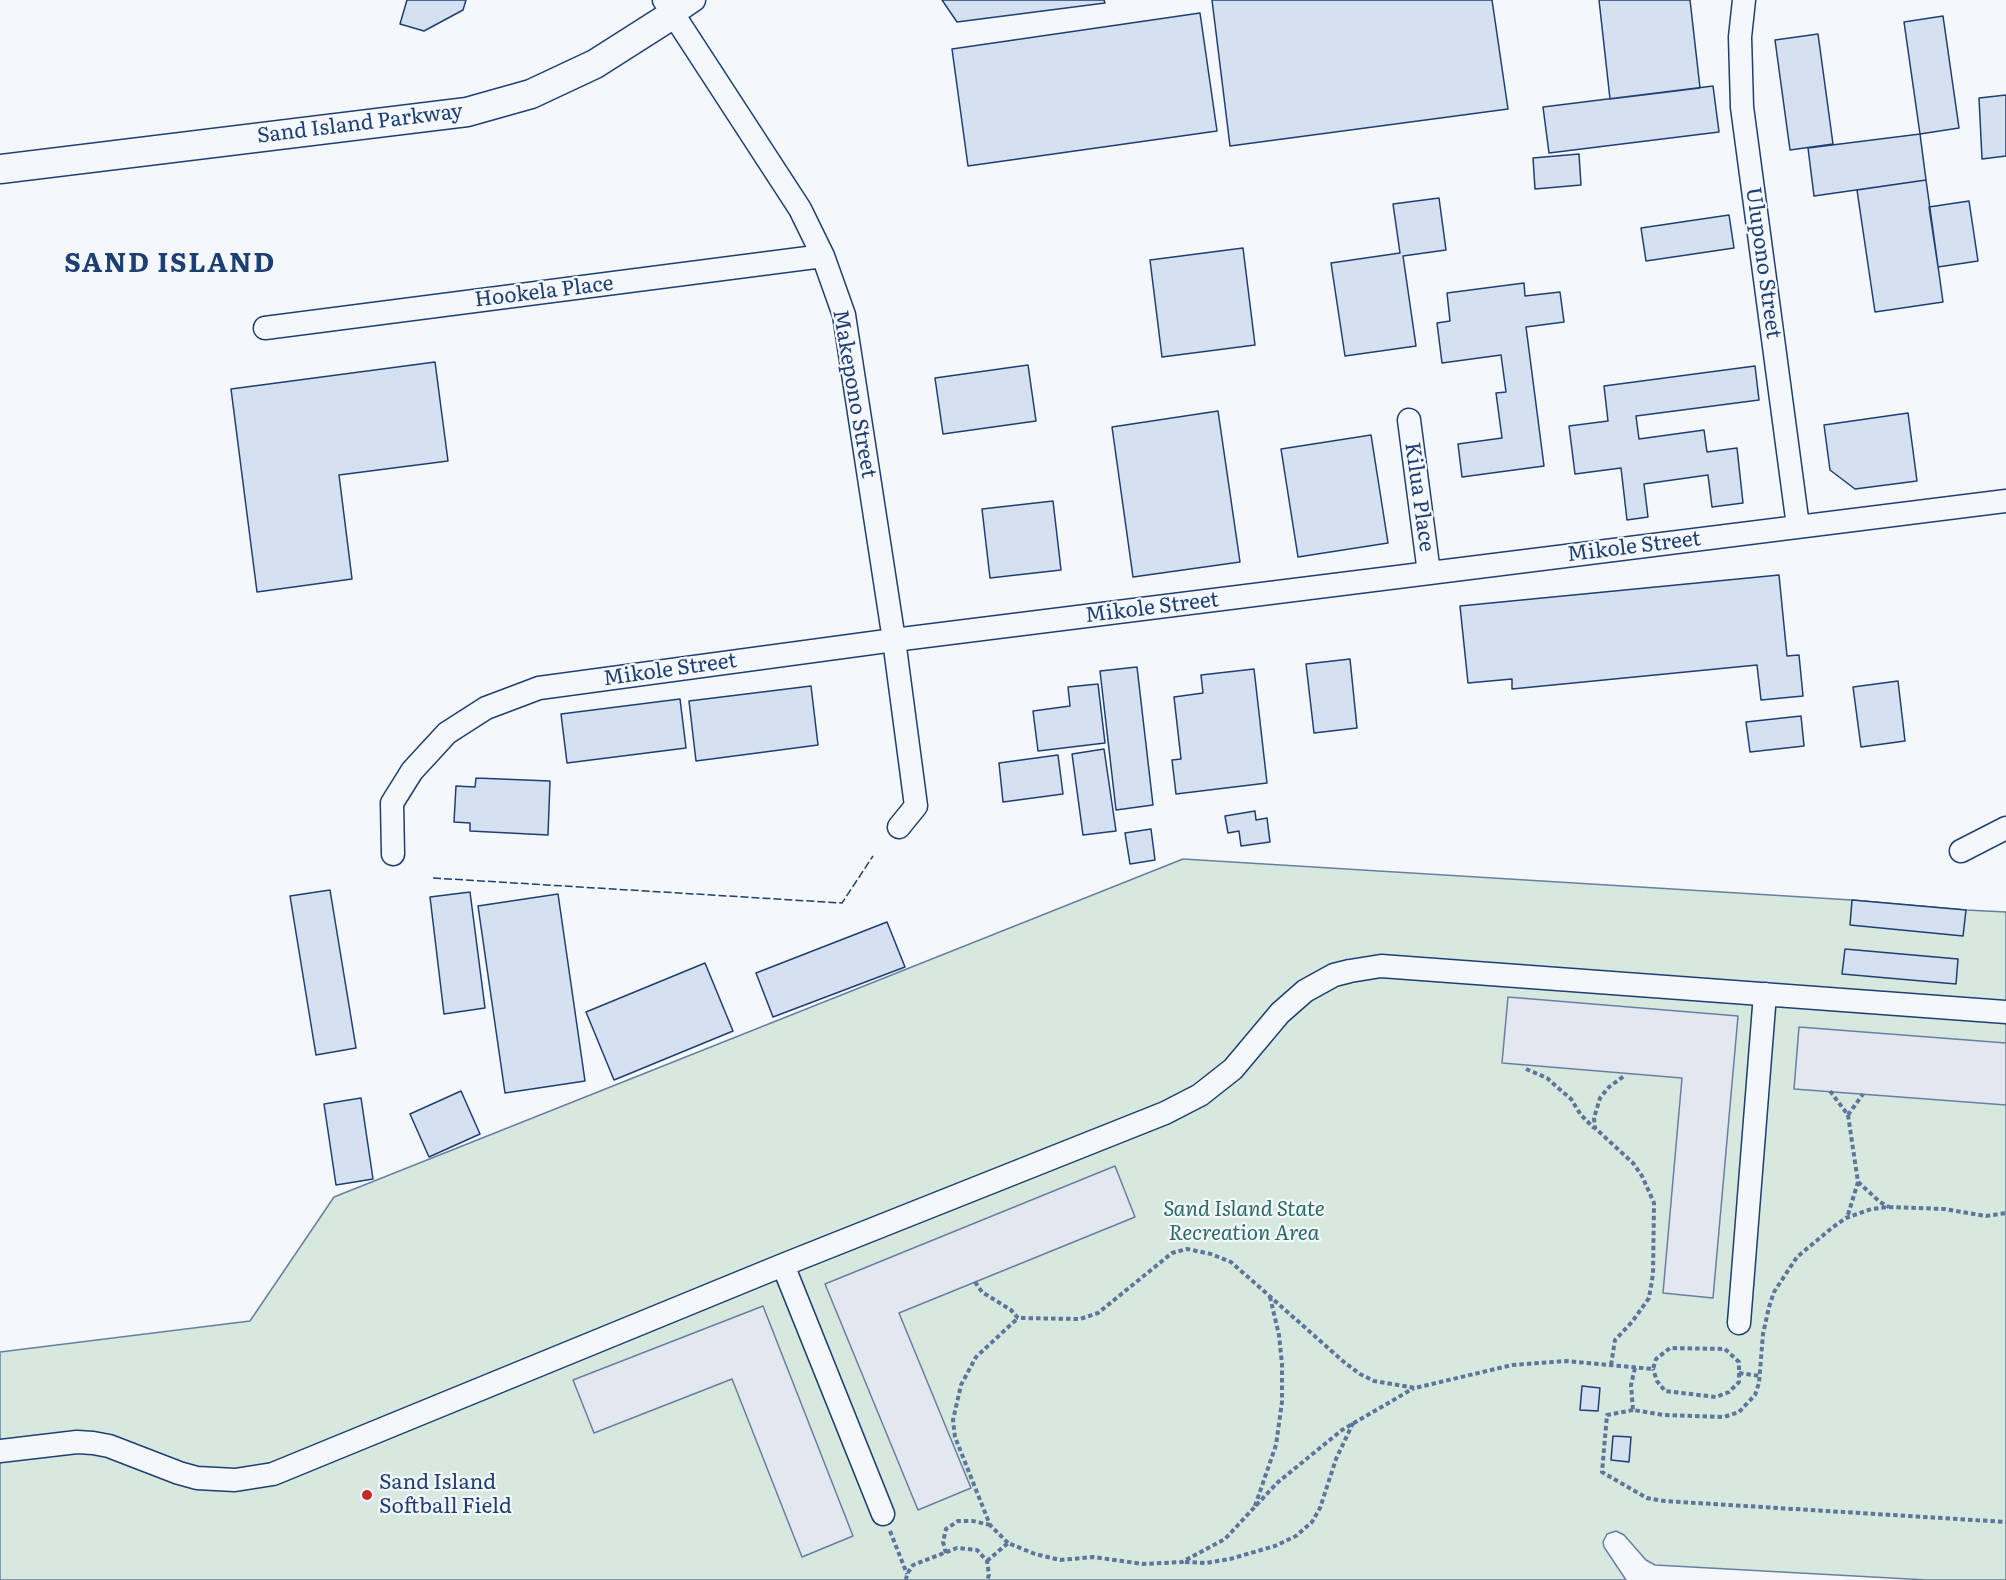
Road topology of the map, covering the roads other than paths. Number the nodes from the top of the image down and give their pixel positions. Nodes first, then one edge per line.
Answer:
1 (1744, 0) edge
2 (677, 5) edge
3 (0, 169) edge
4 (823, 256) junction
5 (265, 328) dead end
6 (1408, 420) dead end
7 (2006, 501) edge
8 (1798, 526) junction
9 (1429, 573) junction
10 (894, 640) junction
11 (899, 826) dead end
12 (2006, 828) edge
13 (1961, 850) dead end
14 (393, 854) dead end
15 (1765, 994) junction
16 (2006, 1012) edge
17 (783, 1265) junction
18 (1739, 1323) dead end
19 (0, 1451) edge
20 (883, 1514) road end

1 - 8 street, Ulupono Street
2 - 3 main road, Sand Island Parkway
2 - 4 street, Makepono Street
4 - 5 street, Hookela Place
4 - 10 street, Makepono Street
6 - 9 street, Kilua Place
7 - 8 street, Mikole Street
8 - 9 street, Mikole Street
9 - 10 street, Mikole Street
10 - 11 street, Makepono Street
10 - 14 street, Mikole Street
12 - 13 street
15 - 16 street
15 - 17 street
15 - 18 street
17 - 19 street
17 - 20 street

